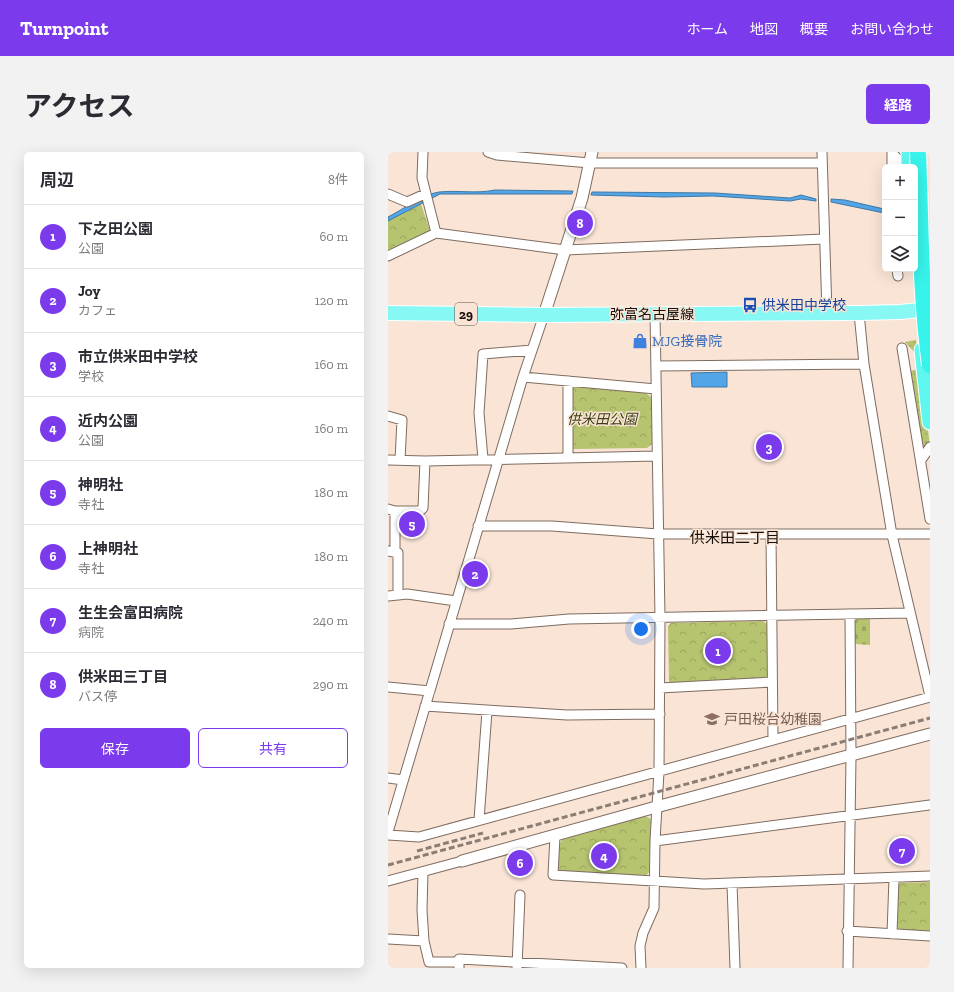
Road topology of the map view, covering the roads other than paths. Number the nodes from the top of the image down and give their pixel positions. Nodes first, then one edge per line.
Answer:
1 (423, 152) edge
2 (488, 152) edge
3 (592, 152) edge
4 (822, 152) edge
5 (892, 152) edge
6 (909, 152) edge
7 (918, 152) edge
8 (590, 163) junction
9 (822, 163) junction
10 (892, 164) edge
11 (904, 164) edge
12 (907, 164) edge
13 (388, 194) edge
14 (426, 197) junction
15 (436, 233) junction
16 (824, 239) junction
17 (565, 250) junction
18 (388, 256) edge
19 (915, 272) edge
20 (925, 312) edge
21 (388, 313) edge
22 (655, 313) junction
23 (827, 313) junction
24 (859, 313) junction
25 (544, 315) junction
26 (902, 348) dead end
27 (532, 350) junction
28 (864, 364) junction
29 (930, 365) edge
30 (656, 366) junction
31 (523, 377) junction
32 (568, 381) junction
33 (656, 389) junction
34 (388, 416) edge
35 (930, 422) edge
36 (930, 447) edge
37 (657, 456) junction
38 (568, 458) junction
39 (482, 459) junction
40 (498, 459) junction
41 (388, 460) edge
42 (400, 460) junction
43 (921, 460) junction
44 (425, 461) junction
45 (392, 510) edge
46 (930, 519) edge
47 (478, 526) junction
48 (658, 534) junction
49 (771, 534) junction
50 (930, 534) edge
51 (892, 535) junction
52 (391, 552) edge
53 (398, 595) junction
54 (388, 596) edge
55 (456, 601) junction
56 (909, 613) junction
57 (850, 614) junction
58 (772, 616) junction
59 (660, 618) junction
60 (450, 624) junction
61 (772, 682) junction
62 (388, 687) edge
63 (660, 688) junction
64 (430, 691) junction
65 (930, 697) edge
66 (425, 706) junction
67 (487, 711) junction
68 (660, 714) junction
69 (851, 717) junction
70 (930, 734) edge
71 (772, 739) junction
72 (851, 756) junction
73 (659, 772) junction
74 (388, 778) edge
75 (404, 780) junction
76 (930, 805) edge
77 (656, 807) junction
78 (850, 815) junction
79 (479, 820) junction
80 (388, 832) edge
81 (388, 835) edge
82 (555, 836) junction
83 (655, 841) junction
84 (462, 861) joint
85 (423, 872) junction
86 (930, 876) edge
87 (894, 878) junction
88 (848, 880) junction
89 (388, 881) edge
90 (653, 881) junction
91 (732, 884) junction
92 (520, 895) dead end
93 (847, 931) junction
94 (892, 934) junction
95 (930, 936) edge
96 (388, 939) edge
97 (424, 941) junction
98 (459, 965) edge
99 (517, 965) edge
100 (609, 967) edge
101 (622, 968) edge
102 (641, 968) edge
103 (735, 968) edge
104 (848, 968) edge

1 - 14 street
2 - 8 street
3 - 8 street
4 - 9 street
5 - 10 street
5 - 11 street
6 - 12 highway
7 - 29 highway, bridge
8 - 9 street
8 - 17 street
9 - 16 street
13 - 14 street
14 - 15 street
15 - 17 street
15 - 18 street
16 - 17 street
16 - 23 street
17 - 25 street
19 - 20 highway
20 - 24 main road, 弥富名古屋線 / 29
20 - 35 highway
21 - 25 main road, 弥富名古屋線 / 29
22 - 23 main road, 弥富名古屋線 / 29
22 - 25 main road, 弥富名古屋線 / 29
22 - 30 street
23 - 24 main road, 弥富名古屋線 / 29
24 - 28 street
25 - 27 street
26 - 43 street
27 - 31 street
27 - 39 street
28 - 30 street
28 - 51 street
30 - 33 street
31 - 32 street
31 - 40 street
32 - 33 street
32 - 38 street
33 - 37 street
34 - 42 street
36 - 43 street
37 - 38 street
37 - 48 street
38 - 40 street
39 - 40 street
39 - 44 street
40 - 47 street
41 - 42 street
42 - 44 street
43 - 46 street
44 - 45 street
45 - 52 street
47 - 48 street
47 - 55 street
48 - 49 street
48 - 59 street
49 - 51 street
49 - 58 street
50 - 51 street
51 - 56 street
52 - 53 street
53 - 54 street
53 - 55 street
55 - 60 street
56 - 57 street
56 - 65 street
57 - 58 street
57 - 69 street
58 - 59 street
58 - 61 street
59 - 60 street
59 - 63 street
60 - 64 street
61 - 63 street
61 - 71 street
62 - 64 street
63 - 68 street
64 - 66 street
65 - 69 street
66 - 67 street
66 - 75 street
67 - 68 street
67 - 79 street
68 - 73 street
69 - 71 street
69 - 72 street
70 - 72 street
71 - 73 street
72 - 77 street
72 - 78 street
73 - 77 street
73 - 79 street
74 - 75 street
75 - 80 street
76 - 78 street
77 - 82 street
77 - 83 street
78 - 83 street
78 - 88 street
79 - 81 street
82 - 84 street
82 - 90 street
83 - 90 street
84 - 85 street
85 - 89 street
85 - 97 street
86 - 87 street
87 - 88 street
87 - 94 street
88 - 91 street
88 - 93 street
90 - 91 street
90 - 102 street
91 - 103 street
92 - 99 street
93 - 94 street
93 - 104 street
94 - 95 street
96 - 97 street
97 - 98 street
98 - 99 street
99 - 100 street
100 - 101 street

